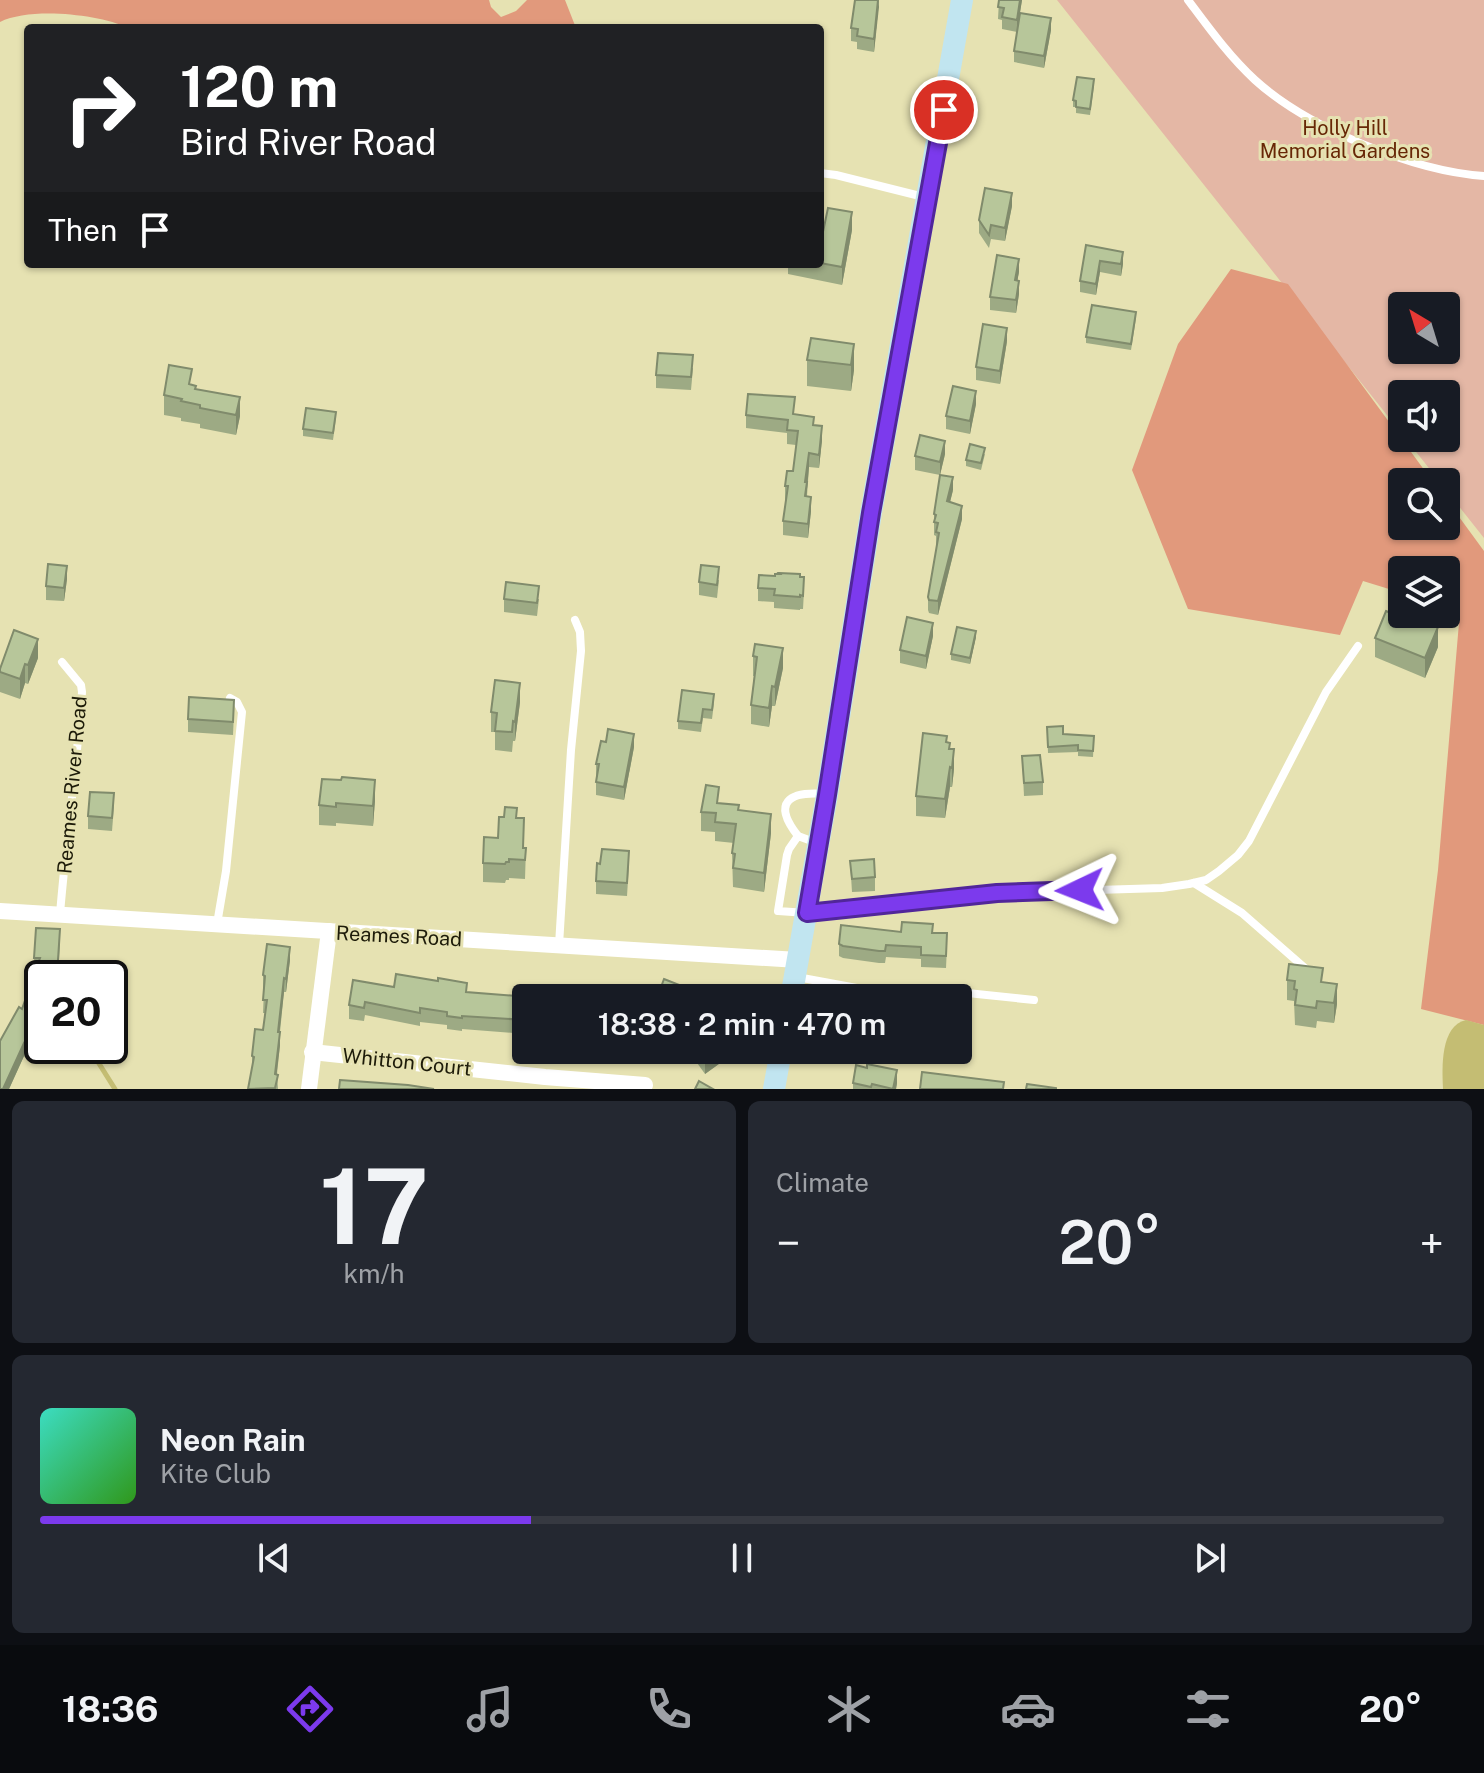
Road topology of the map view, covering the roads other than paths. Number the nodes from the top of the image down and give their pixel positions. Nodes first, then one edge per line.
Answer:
1 (962, 0) edge
2 (1188, 0) edge
3 (824, 174) edge
4 (1484, 176) edge
5 (928, 199) junction
6 (575, 620) dead end
7 (1358, 646) dead end
8 (62, 662) dead end
9 (230, 698) edge
10 (827, 795) junction
11 (808, 840) junction
12 (1194, 883) junction
13 (0, 911) edge
14 (807, 913) junction
15 (60, 915) junction
16 (217, 924) junction
17 (329, 931) junction
18 (559, 946) junction
19 (1306, 969) edge
20 (795, 979) edge
21 (1034, 1000) dead end
22 (312, 1052) junction
23 (778, 1064) edge
24 (645, 1085) dead end
25 (309, 1089) edge
26 (774, 1089) edge

1 - 5 street
2 - 4 lane
3 - 5 lane
5 - 10 street
6 - 18 lane
7 - 12 lane
8 - 15 lane, Reames River Road
9 - 16 lane
10 - 11 street
10 - 11 lane
11 - 14 street
12 - 14 lane
12 - 19 lane
13 - 15 street, Reames Road
14 - 20 street
15 - 16 street, Reames Road
16 - 17 street, Reames Road
17 - 18 street, Reames Road
17 - 22 street
18 - 20 street, Reames Road
20 - 21 lane
22 - 24 street, Whitton Court
22 - 25 street
23 - 26 street

